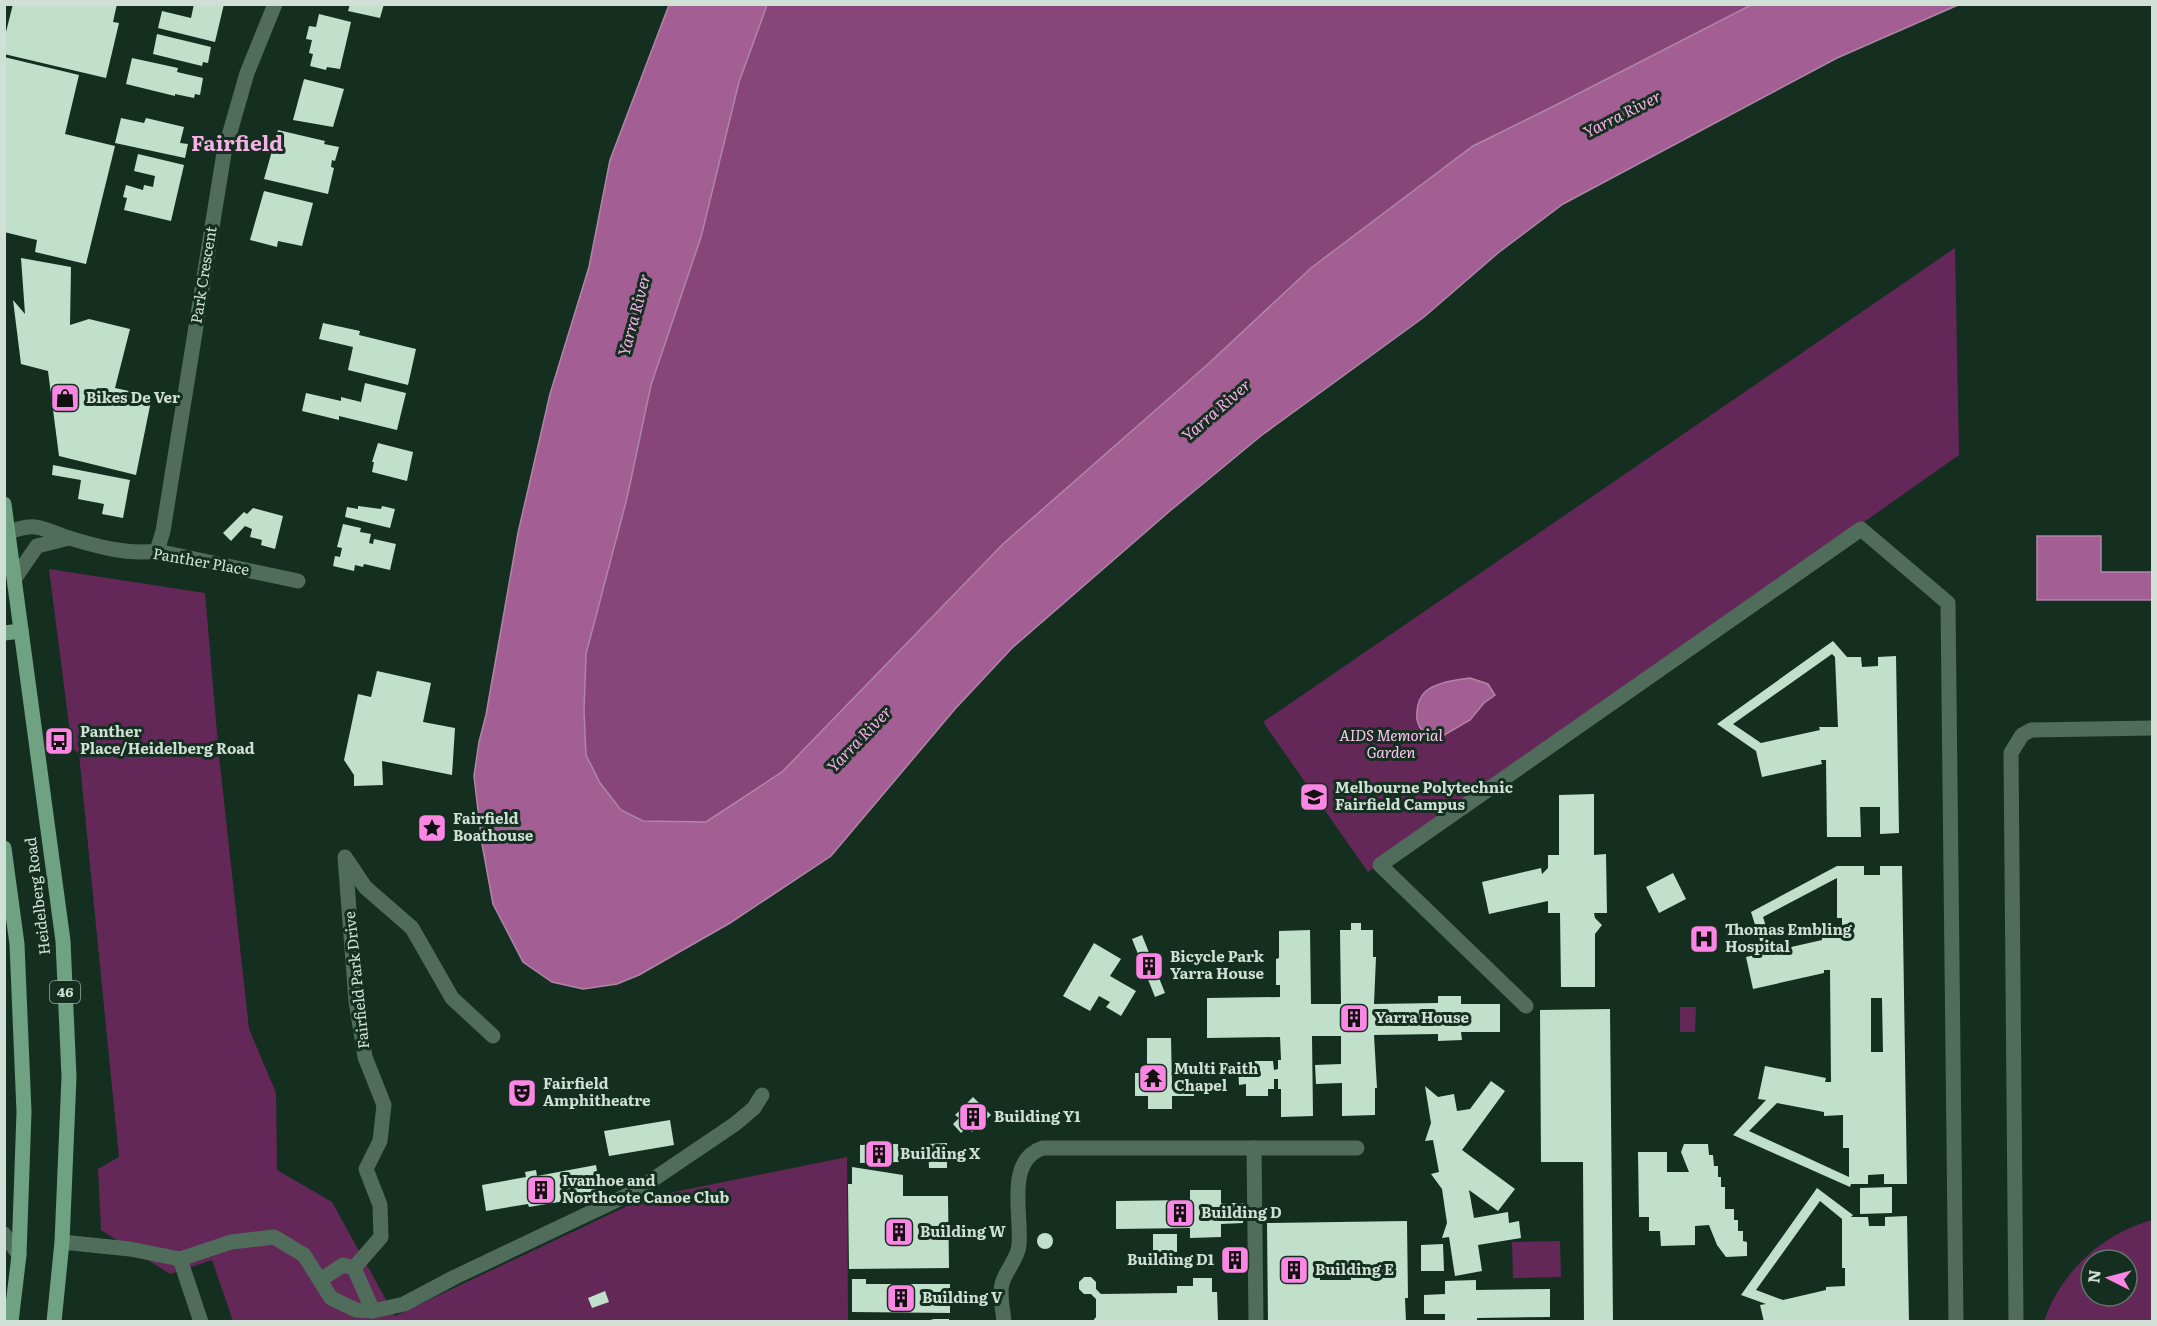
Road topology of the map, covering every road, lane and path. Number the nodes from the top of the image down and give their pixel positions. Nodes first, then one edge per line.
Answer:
1 (275, 4) edge
2 (4, 504) edge
3 (6, 534) edge
4 (69, 538) junction
5 (157, 551) junction
6 (15, 578) junction
7 (298, 581) dead end
8 (21, 631) junction
9 (4, 633) edge
10 (2152, 728) edge
11 (4, 848) edge
12 (1526, 1006) dead end
13 (493, 1036) dead end
14 (762, 1095) dead end
15 (1254, 1148) junction
16 (1357, 1148) dead end
17 (4, 1234) edge
18 (62, 1242) junction
19 (19, 1255) junction
20 (180, 1259) junction
21 (354, 1268) junction
22 (320, 1280) junction
23 (373, 1311) junction
24 (11, 1322) edge
25 (54, 1322) edge
26 (201, 1322) edge
27 (1004, 1322) edge
28 (1256, 1322) edge
29 (1956, 1322) edge
30 (2016, 1322) edge

1 - 5 street, Park Crescent
2 - 3 main road, Heidelberg Road / 46
3 - 4 street, Panther Place
3 - 6 main road, Heidelberg Road / 46
4 - 5 street, Panther Place
4 - 6 street, Panther Place
5 - 7 street, Panther Place
6 - 8 main road, Heidelberg Road / 46
8 - 9 main road
8 - 18 main road, Heidelberg Road / 46
10 - 30 street
11 - 19 main road, Heidelberg Road
12 - 29 street
13 - 21 street, Fairfield Park Drive
14 - 23 street
15 - 16 street
15 - 27 street
15 - 28 street
17 - 19 street
18 - 20 street
18 - 25 main road, Heidelberg Road / 46
19 - 24 main road, Heidelberg Road
20 - 22 street
20 - 26 street
21 - 22 street
21 - 23 street
22 - 23 street

